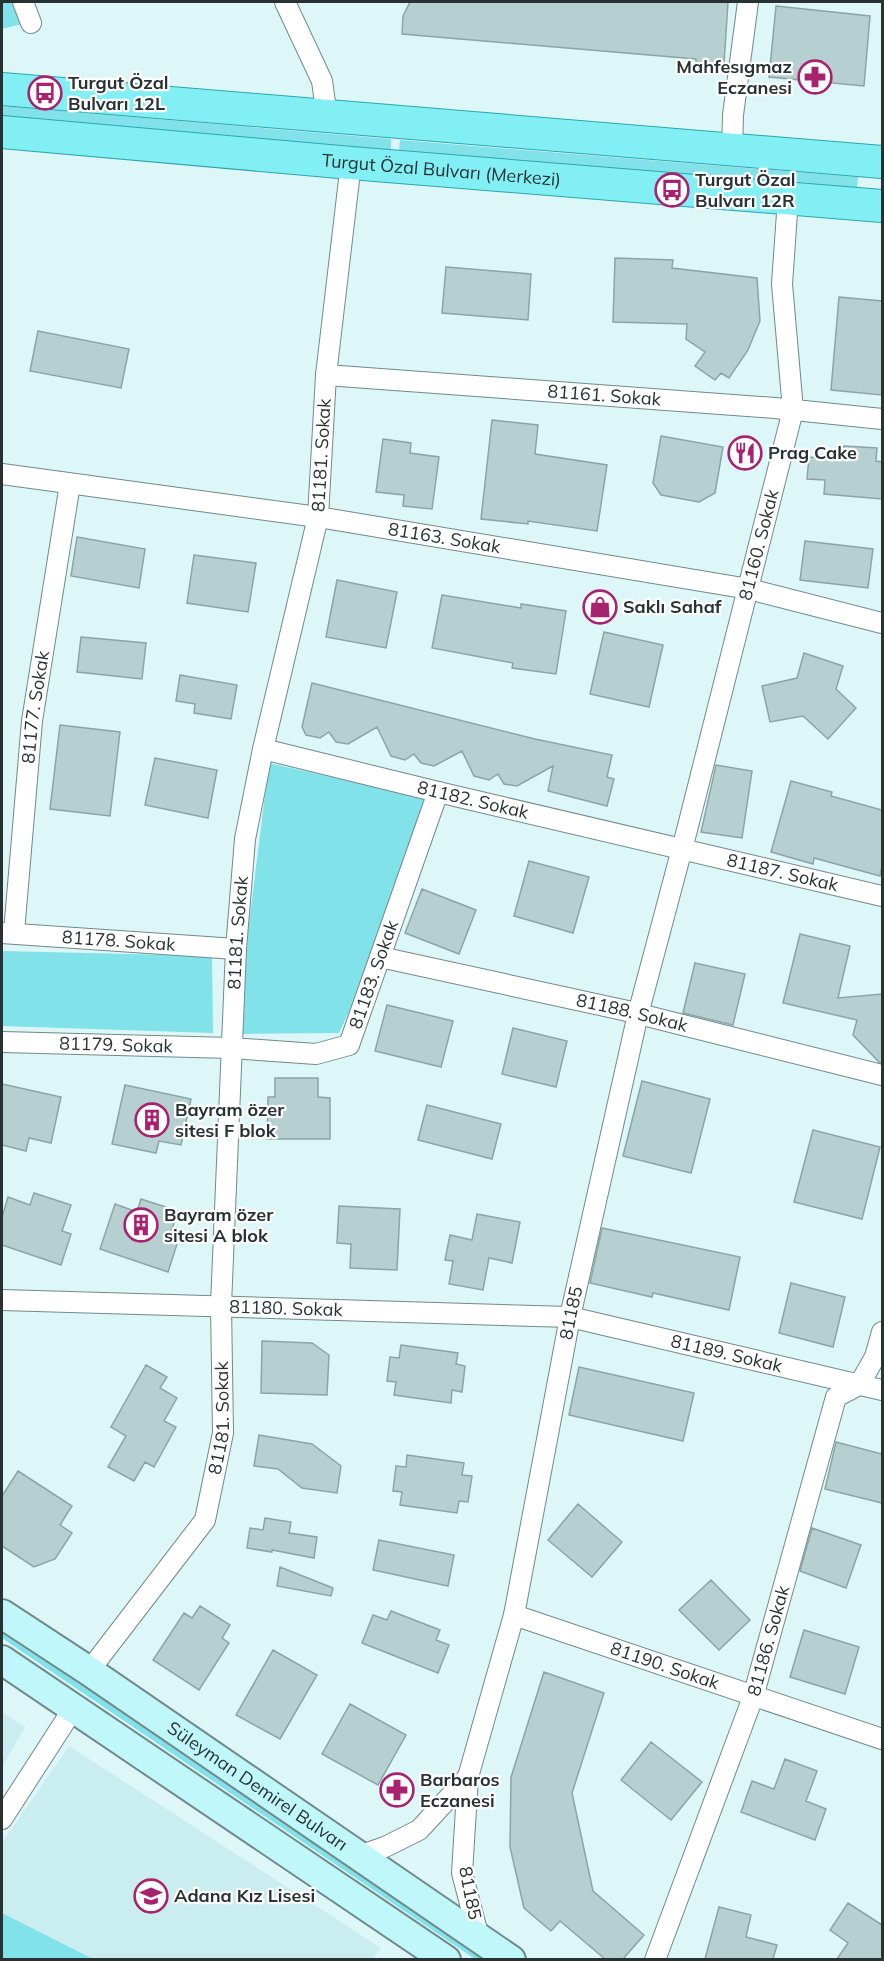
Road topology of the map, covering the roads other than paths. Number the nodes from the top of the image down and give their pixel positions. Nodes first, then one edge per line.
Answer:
1 (23, 2) edge
2 (285, 2) edge
3 (748, 2) edge
4 (31, 23) dead end
5 (2, 89) edge
6 (327, 117) junction
7 (2, 132) edge
8 (732, 150) junction
9 (882, 162) edge
10 (351, 163) junction
11 (788, 199) junction
12 (882, 206) edge
13 (326, 375) junction
14 (793, 410) junction
15 (882, 419) edge
16 (2, 474) edge
17 (70, 484) junction
18 (318, 517) junction
19 (749, 589) junction
20 (882, 623) edge
21 (263, 749) junction
22 (438, 792) junction
23 (682, 850) junction
24 (882, 896) edge
25 (8, 932) edge
26 (236, 949) junction
27 (380, 957) junction
28 (638, 1014) junction
29 (2, 1042) edge
30 (231, 1048) junction
31 (882, 1075) edge
32 (2, 1300) edge
33 (220, 1305) junction
34 (570, 1317) junction
35 (882, 1332) edge
36 (859, 1385) junction
37 (882, 1389) edge
38 (2, 1614) edge
39 (514, 1615) junction
40 (2, 1660) edge
41 (89, 1671) junction
42 (753, 1696) junction
43 (73, 1709) junction
44 (882, 1739) edge
45 (468, 1777) junction
46 (2, 1819) edge
47 (359, 1856) junction
48 (479, 1938) junction
49 (446, 1959) edge
50 (511, 1959) edge
51 (655, 1959) edge

1 - 4 street
2 - 6 street
3 - 8 street
5 - 6 main road
6 - 8 main road
7 - 10 main road, Turgut Özal Bulvarı (Merkezi)
8 - 9 main road
10 - 11 main road, Turgut Özal Bulvarı (Merkezi)
10 - 13 street, 81181. Sokak
11 - 12 main road, Turgut Özal Bulvarı (Merkezi)
11 - 14 street, 81160. Sokak
13 - 14 street, 81161. Sokak
13 - 18 street, 81181. Sokak
14 - 15 street, 81161. Sokak
14 - 19 street, 81160. Sokak
16 - 17 street, 81163. Sokak
17 - 18 street, 81163. Sokak
17 - 25 street, 81177. Sokak
18 - 19 street, 81163. Sokak
18 - 21 street, 81181. Sokak
19 - 20 street, 81163. Sokak
19 - 23 street, 81160. Sokak
21 - 22 street, 81182. Sokak
21 - 26 street, 81181. Sokak
22 - 23 street, 81182. Sokak
22 - 27 street, 81183. Sokak
23 - 24 street, 81187. Sokak
23 - 28 street, 81185
25 - 26 street, 81178. Sokak
26 - 30 street, 81181. Sokak
27 - 28 street, 81188. Sokak
27 - 30 street, 81183. Sokak
28 - 31 street, 81188. Sokak
28 - 34 street, 81185
29 - 30 street, 81179. Sokak
30 - 33 street, 81181. Sokak
32 - 33 street, 81180. Sokak
33 - 34 street, 81180. Sokak
33 - 41 street, 81181. Sokak
34 - 36 street, 81189. Sokak
34 - 39 street, 81185
35 - 36 street, 81186. Sokak
36 - 37 street, 81189. Sokak
36 - 42 street, 81186. Sokak
38 - 41 main road, Süleyman Demirel Bulvarı
39 - 42 street, 81190. Sokak
39 - 45 street, 81185
40 - 43 main road
41 - 47 main road, Süleyman Demirel Bulvarı
42 - 44 street, 81190. Sokak
42 - 51 street, 81186. Sokak
43 - 46 street
43 - 49 main road
45 - 47 street, 81185
45 - 48 street, 81185
47 - 48 main road, Süleyman Demirel Bulvarı
48 - 50 main road, Süleyman Demirel Bulvarı

